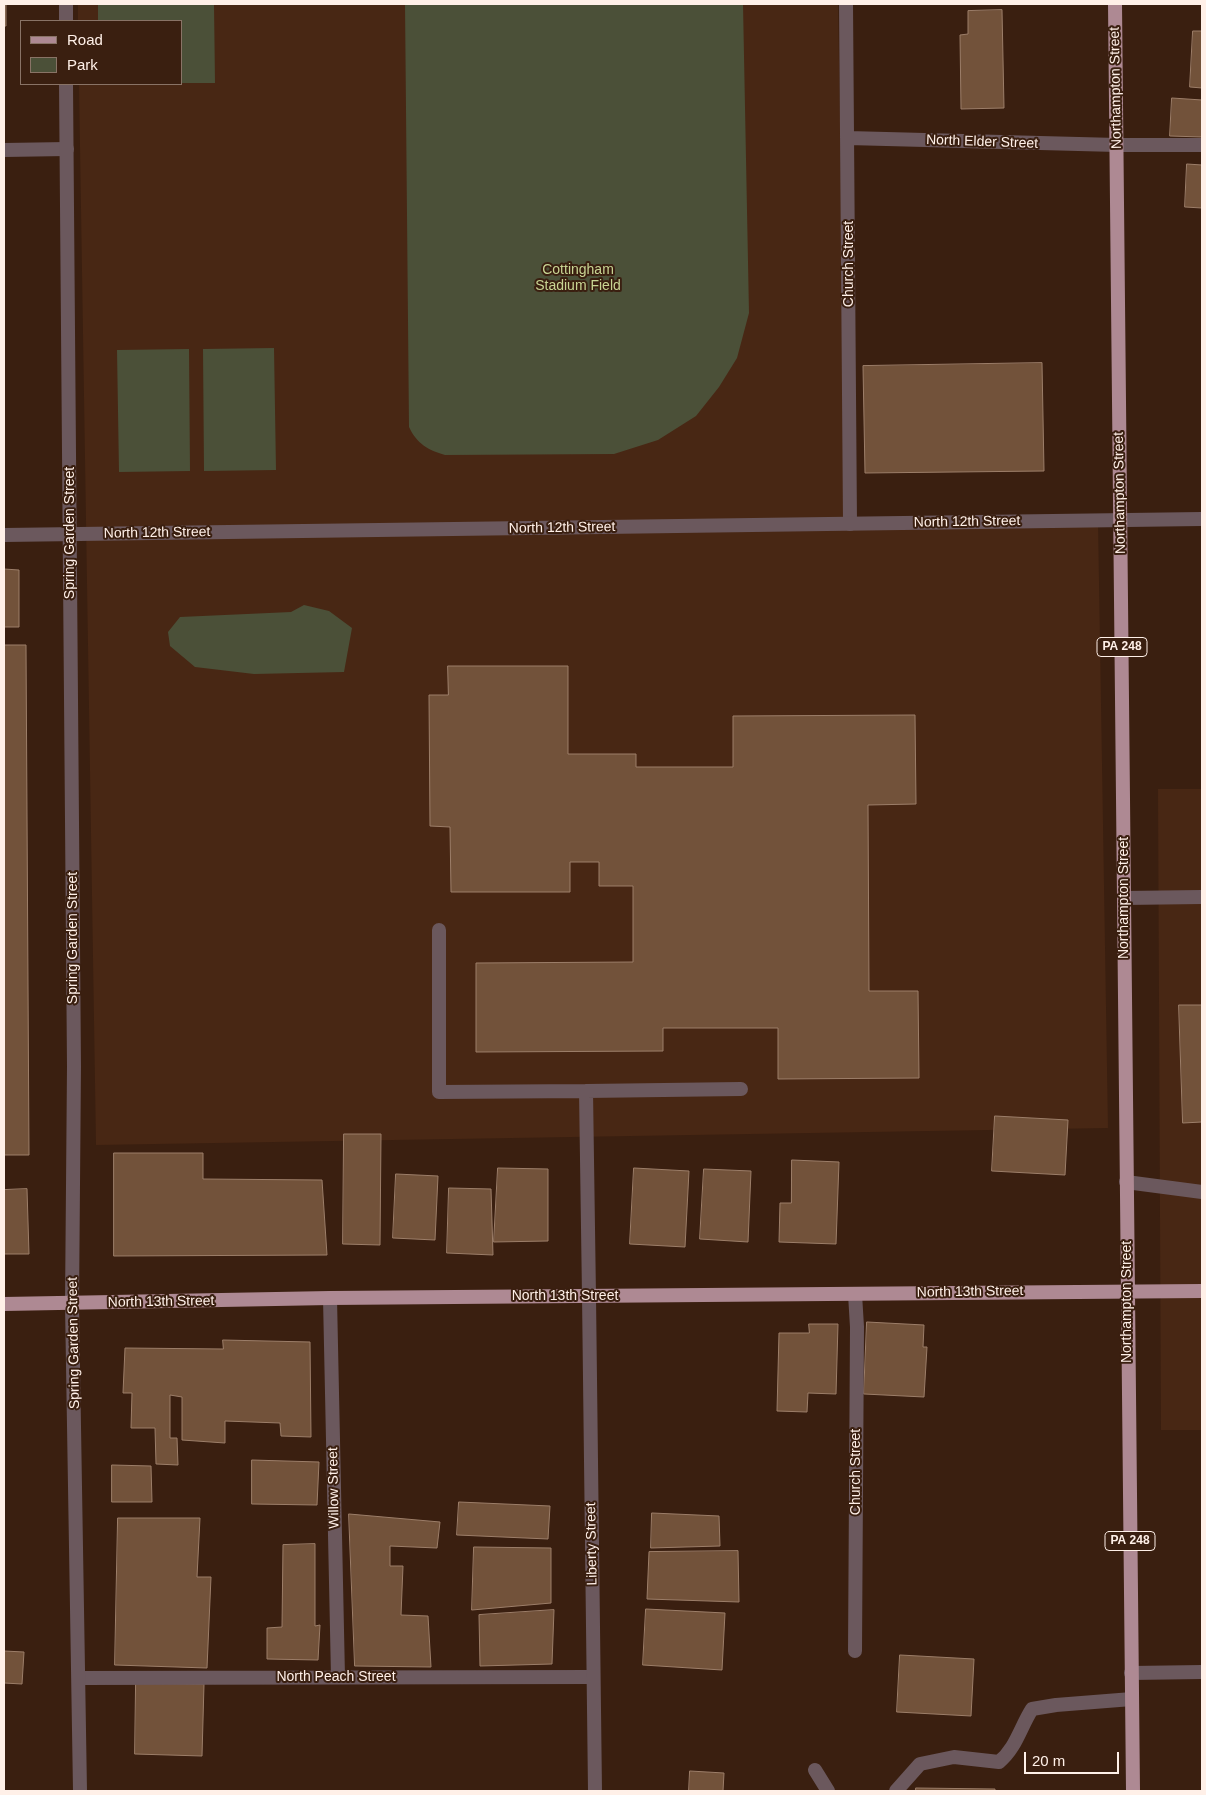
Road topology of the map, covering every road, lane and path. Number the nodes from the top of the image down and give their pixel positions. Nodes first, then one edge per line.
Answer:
1 (66, 4) edge
2 (846, 4) edge
3 (1116, 4) edge
4 (66, 20) edge
5 (66, 85) edge
6 (848, 138) junction
7 (1117, 145) junction
8 (1202, 145) edge
9 (4, 150) edge
10 (67, 150) junction
11 (1202, 519) edge
12 (1120, 520) junction
13 (850, 524) junction
14 (70, 534) junction
15 (4, 535) edge
16 (1202, 897) edge
17 (1124, 898) junction
18 (439, 930) dead end
19 (741, 1089) dead end
20 (586, 1091) junction
21 (1126, 1182) junction
22 (1202, 1192) edge
23 (1127, 1291) junction
24 (1202, 1292) edge
25 (855, 1294) junction
26 (588, 1296) junction
27 (330, 1298) junction
28 (4, 1304) edge
29 (72, 1304) junction
30 (855, 1651) dead end
31 (1202, 1672) edge
32 (1131, 1674) junction
33 (593, 1677) junction
34 (80, 1678) junction
35 (338, 1678) junction
36 (1132, 1700) junction
37 (815, 1770) dead end
38 (80, 1791) edge
39 (595, 1791) edge
40 (828, 1791) edge
41 (896, 1791) edge
42 (1133, 1791) edge

1 - 4 street
2 - 6 street, Church Street
3 - 7 main road, Northampton Street / PA 248
5 - 10 street, Spring Garden Street
6 - 7 street, North Elder Street
6 - 13 street, Church Street
7 - 8 street, North Elder Street
7 - 12 main road, Northampton Street / PA 248
9 - 10 street
10 - 14 street, Spring Garden Street
11 - 12 street, North 12th Street
12 - 13 street, North 12th Street
12 - 17 main road, Northampton Street / PA 248
13 - 14 street, North 12th Street
14 - 15 street, North 12th Street
14 - 29 street, Spring Garden Street
16 - 17 street
17 - 21 main road, Northampton Street / PA 248
18 - 20 street
19 - 20 street
20 - 26 street, Liberty Street
21 - 22 street
21 - 23 main road, Northampton Street / PA 248
23 - 24 main road, North 13th Street
23 - 25 main road, North 13th Street
23 - 32 main road, Northampton Street / PA 248
25 - 26 main road, North 13th Street
25 - 30 street, Church Street
26 - 27 main road, North 13th Street
26 - 33 street, Liberty Street
27 - 29 main road, North 13th Street
27 - 35 street, Willow Street
28 - 29 main road, North 13th Street
29 - 34 street, Spring Garden Street
31 - 32 street
32 - 36 main road, Northampton Street / PA 248
33 - 35 street, North Peach Street
33 - 39 street, Liberty Street
34 - 35 street, North Peach Street
34 - 38 street, Spring Garden Street
36 - 41 street
36 - 42 main road, Northampton Street / PA 248
37 - 40 street

